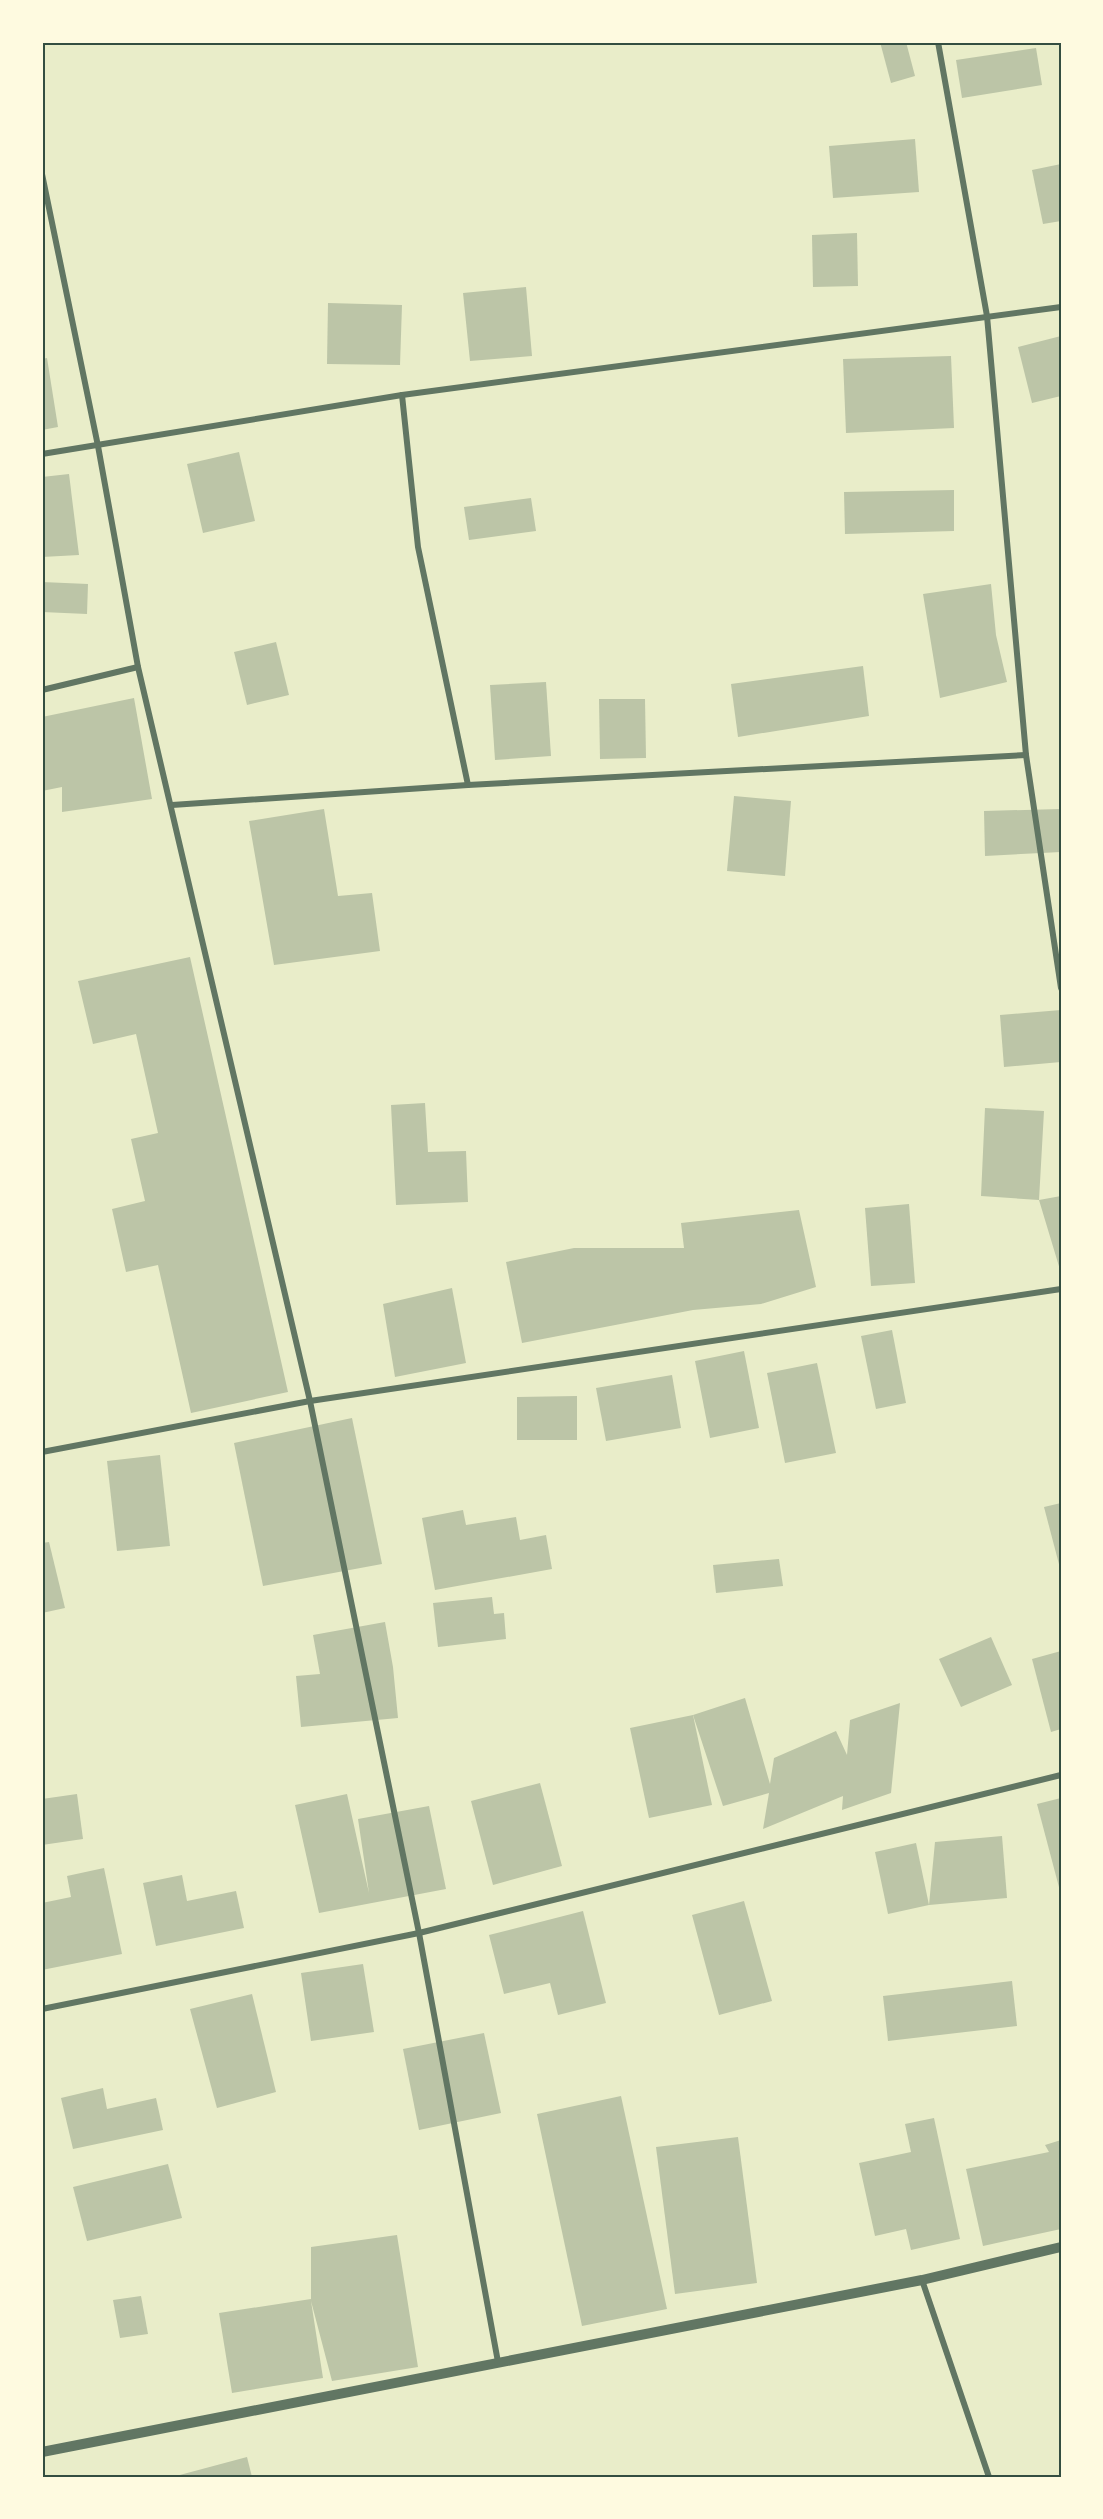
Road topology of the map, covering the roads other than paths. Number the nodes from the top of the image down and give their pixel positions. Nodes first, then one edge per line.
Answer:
1 (938, 42) edge
2 (42, 174) edge
3 (1061, 307) edge
4 (987, 316) junction
5 (402, 395) junction
6 (98, 446) junction
7 (42, 454) edge
8 (138, 667) junction
9 (42, 690) edge
10 (1026, 755) junction
11 (468, 785) junction
12 (172, 805) junction
13 (1061, 988) edge
14 (1061, 1289) edge
15 (310, 1401) junction
16 (42, 1452) edge
17 (1061, 1775) edge
18 (419, 1933) junction
19 (42, 2009) edge
20 (1061, 2247) edge
21 (922, 2280) junction
22 (498, 2362) junction
23 (42, 2452) edge
24 (989, 2477) edge

1 - 4 street
2 - 6 street
3 - 4 street
4 - 5 street
4 - 10 street
5 - 6 street
5 - 11 street
6 - 7 street
6 - 8 street
8 - 9 street
8 - 12 street
10 - 11 street
10 - 13 street
11 - 12 street
12 - 15 street
14 - 15 street
15 - 16 street
15 - 18 street
17 - 18 street
18 - 19 street
18 - 22 street
20 - 21 street
21 - 22 street
21 - 24 street
22 - 23 street

